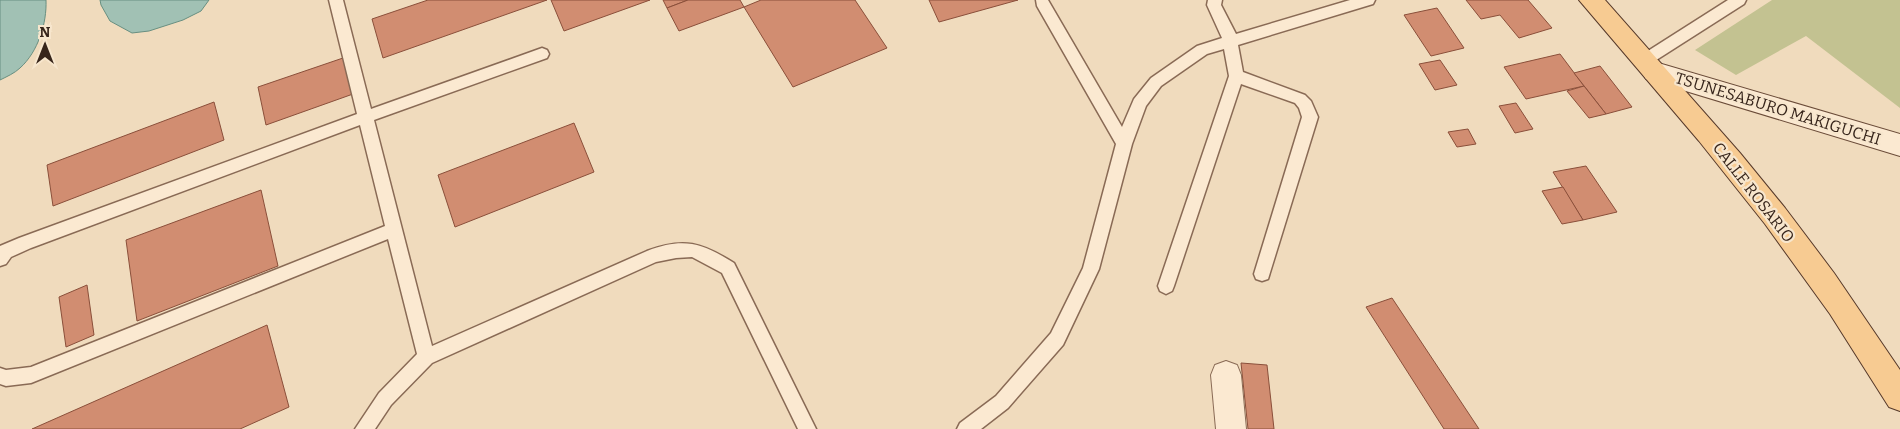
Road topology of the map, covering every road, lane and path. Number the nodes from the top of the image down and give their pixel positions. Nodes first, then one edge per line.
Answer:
1 (336, 0) edge
2 (1215, 0) edge
3 (1368, 0) edge
4 (1591, 0) edge
5 (1739, 0) edge
6 (1042, 2) dead end
7 (1230, 42) junction
8 (542, 54) dead end
9 (1650, 66) junction
10 (1236, 76) junction
11 (365, 117) junction
12 (1124, 144) junction
13 (1900, 145) edge
14 (393, 230) junction
15 (0, 259) edge
16 (1262, 274) dead end
17 (1166, 286) dead end
18 (426, 356) junction
19 (1226, 375) dead end
20 (0, 376) edge
21 (1900, 397) edge
22 (364, 429) edge
23 (807, 429) edge
24 (966, 429) edge
25 (1231, 429) edge

1 - 11 lane
2 - 7 lane
3 - 7 lane
4 - 9 main road, CALLE ROSARIO
5 - 9 lane
6 - 12 lane
7 - 10 lane
7 - 12 lane
8 - 11 lane
9 - 13 street, TSUNESABURO MAKIGUCHI
9 - 21 main road, CALLE ROSARIO
10 - 16 lane
10 - 17 lane
11 - 14 lane
11 - 15 lane
12 - 24 lane
14 - 18 lane
14 - 20 lane
18 - 22 lane
18 - 23 lane
19 - 25 street

